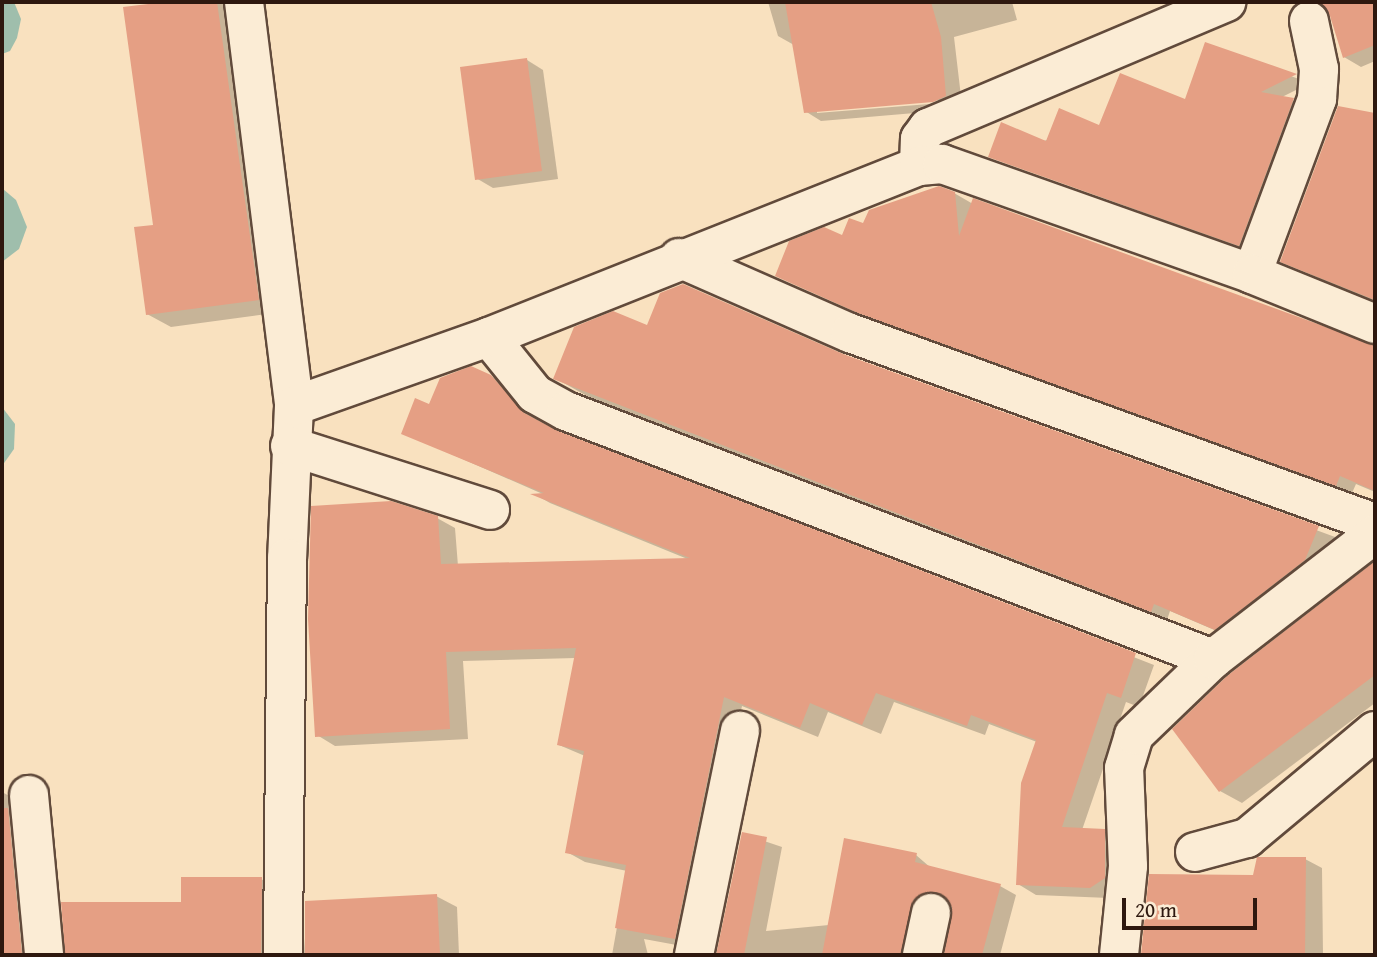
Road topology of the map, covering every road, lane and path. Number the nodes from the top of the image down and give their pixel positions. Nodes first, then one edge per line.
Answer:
1 (244, 2) edge
2 (1227, 2) edge
3 (1310, 21) dead end
4 (919, 166) junction
5 (679, 258) junction
6 (1252, 274) junction
7 (1375, 324) edge
8 (489, 337) junction
9 (294, 406) junction
10 (290, 446) junction
11 (490, 510) dead end
12 (1375, 523) edge
13 (1375, 534) edge
14 (1213, 659) junction
15 (740, 731) dead end
16 (1375, 731) edge
17 (29, 795) dead end
18 (1195, 852) dead end
19 (931, 913) dead end
20 (44, 955) edge
21 (283, 955) edge
22 (694, 955) edge
23 (922, 955) edge
24 (1119, 955) edge

1 - 9 street
2 - 4 street
3 - 6 street
4 - 5 street
4 - 6 street
5 - 8 street
5 - 12 street
6 - 7 street
8 - 9 street
8 - 14 street
9 - 10 street
10 - 11 street
10 - 21 street
13 - 14 street
14 - 24 street
15 - 22 street
16 - 18 street
17 - 20 street
19 - 23 street

